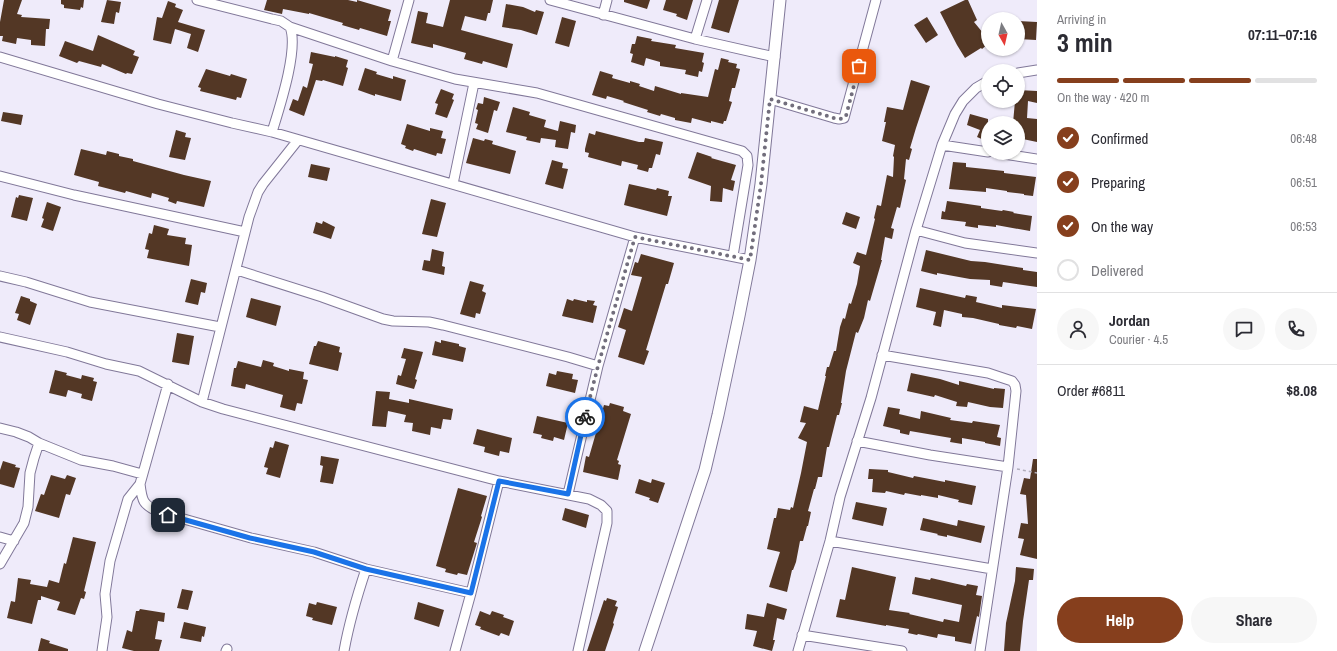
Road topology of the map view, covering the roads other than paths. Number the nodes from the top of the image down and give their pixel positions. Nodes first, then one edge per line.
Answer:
1 (197, 0) edge
2 (409, 0) edge
3 (550, 0) edge
4 (607, 0) edge
5 (707, 0) edge
6 (780, 0) edge
7 (876, 0) edge
8 (603, 15) junction
9 (290, 27) junction
10 (695, 39) junction
11 (0, 57) edge
12 (775, 57) junction
13 (392, 61) junction
14 (1037, 70) edge
15 (1025, 72) edge
16 (474, 83) junction
17 (981, 85) edge
18 (770, 99) junction
19 (272, 132) junction
20 (298, 140) junction
21 (942, 145) junction
22 (981, 151) edge
23 (1025, 157) edge
24 (1037, 159) edge
25 (0, 176) edge
26 (453, 184) junction
27 (916, 230) junction
28 (246, 232) junction
29 (635, 237) junction
30 (1037, 253) edge
31 (733, 256) junction
32 (750, 260) junction
33 (237, 270) junction
34 (0, 276) edge
35 (220, 327) junction
36 (0, 338) edge
37 (882, 355) junction
38 (598, 366) junction
39 (168, 384) junction
40 (202, 402) junction
41 (0, 428) edge
42 (857, 441) junction
43 (39, 444) junction
44 (1008, 467) junction
45 (142, 474) junction
46 (499, 481) junction
47 (140, 484) junction
48 (568, 494) junction
49 (0, 537) edge
50 (14, 542) junction
51 (830, 542) junction
52 (0, 564) edge
53 (366, 569) junction
54 (992, 569) junction
55 (471, 593) junction
56 (802, 636) junction
57 (102, 651) edge
58 (344, 651) edge
59 (456, 651) edge
60 (578, 651) edge
61 (645, 651) edge
62 (798, 651) edge
63 (902, 651) edge
64 (980, 651) edge

1 - 9 street
2 - 13 street
3 - 8 street
4 - 8 street
5 - 10 street
6 - 12 street
7 - 18 street
8 - 10 street
9 - 13 street
9 - 19 street
10 - 12 street
11 - 19 street
12 - 18 street
13 - 16 street
14 - 15 street
16 - 26 street
16 - 31 street
17 - 21 street
18 - 32 street
19 - 20 street
20 - 26 street
20 - 28 street
21 - 22 street
21 - 27 street
23 - 24 street
25 - 28 street
26 - 29 street
27 - 30 street
27 - 37 street
28 - 33 street
29 - 31 street
29 - 38 street
31 - 32 street
32 - 61 street
33 - 35 street
33 - 38 street
34 - 35 street
35 - 40 street
36 - 39 street
37 - 42 street
37 - 44 street
38 - 48 street
39 - 40 street
39 - 45 street
40 - 46 street
41 - 43 street
42 - 44 street
42 - 51 street
43 - 45 street
43 - 50 street
44 - 54 street
45 - 47 street
46 - 48 street
46 - 55 street
47 - 53 street
47 - 57 street
48 - 60 street
49 - 50 street
50 - 52 street
51 - 54 street
51 - 56 street
53 - 55 street
53 - 58 street
54 - 64 street
55 - 59 street
56 - 62 street
56 - 63 street

